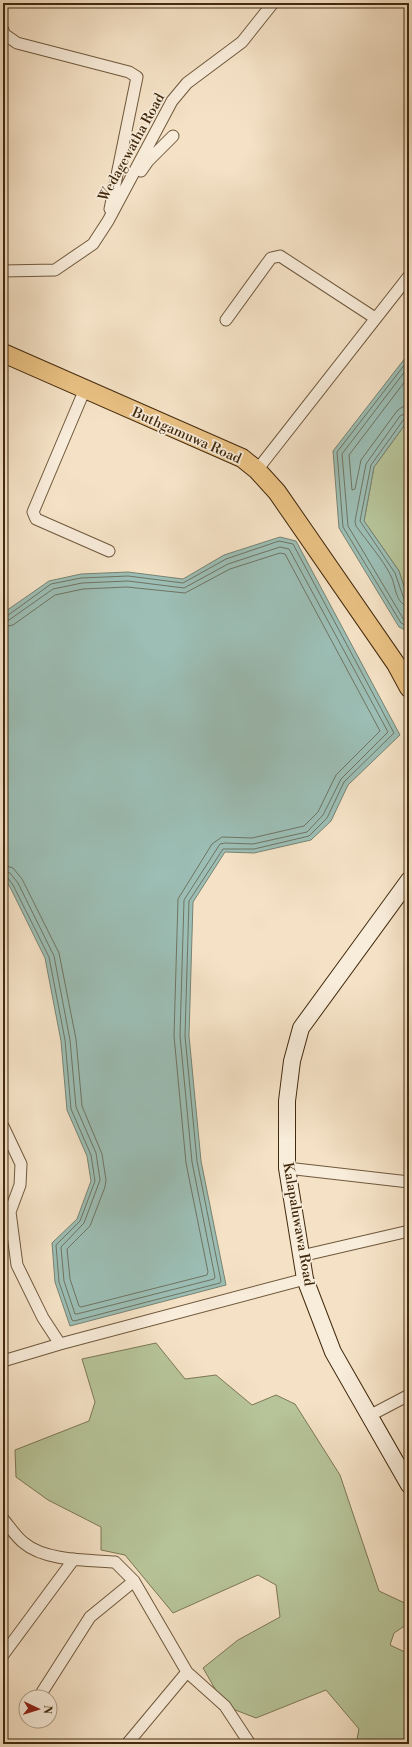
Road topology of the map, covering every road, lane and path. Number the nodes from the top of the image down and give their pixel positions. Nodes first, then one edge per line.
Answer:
1 (273, 3) edge
2 (3, 30) edge
3 (173, 136) dead end
4 (108, 221) junction
5 (3, 271) edge
6 (409, 276) edge
7 (375, 318) junction
8 (226, 320) dead end
9 (3, 353) edge
10 (85, 389) junction
11 (257, 470) junction
12 (109, 551) dead end
13 (409, 688) edge
14 (409, 880) edge
15 (3, 1126) edge
16 (287, 1168) junction
17 (409, 1182) edge
18 (409, 1231) edge
19 (301, 1256) junction
20 (305, 1279) junction
21 (60, 1344) junction
22 (3, 1361) edge
23 (409, 1395) edge
24 (369, 1416) junction
25 (408, 1482) edge
26 (3, 1519) edge
27 (74, 1559) junction
28 (134, 1581) junction
29 (3, 1655) edge
30 (188, 1672) junction
31 (44, 1689) edge
32 (127, 1744) edge
33 (250, 1744) edge

1 - 4 street, Wedagewatha Road
2 - 4 street
3 - 4 street
4 - 5 street, Wedagewatha Road
6 - 7 street
7 - 8 street
7 - 11 street
9 - 10 main road, Buthgamuwa Road
10 - 11 main road, Buthgamuwa Road
10 - 12 street
11 - 13 main road, Buthgamuwa Road
14 - 16 street, Kalapaluwawa Road
15 - 21 street
16 - 17 street
16 - 19 street, Kalapaluwawa Road
18 - 19 street
19 - 20 street, Kalapaluwawa Road
20 - 21 street
20 - 24 street, Kalapaluwawa Road
21 - 22 street
23 - 24 street
24 - 25 street, Kalapaluwawa Road
26 - 27 street
27 - 28 street
27 - 29 street
28 - 30 street
28 - 31 street
30 - 32 street
30 - 33 street

